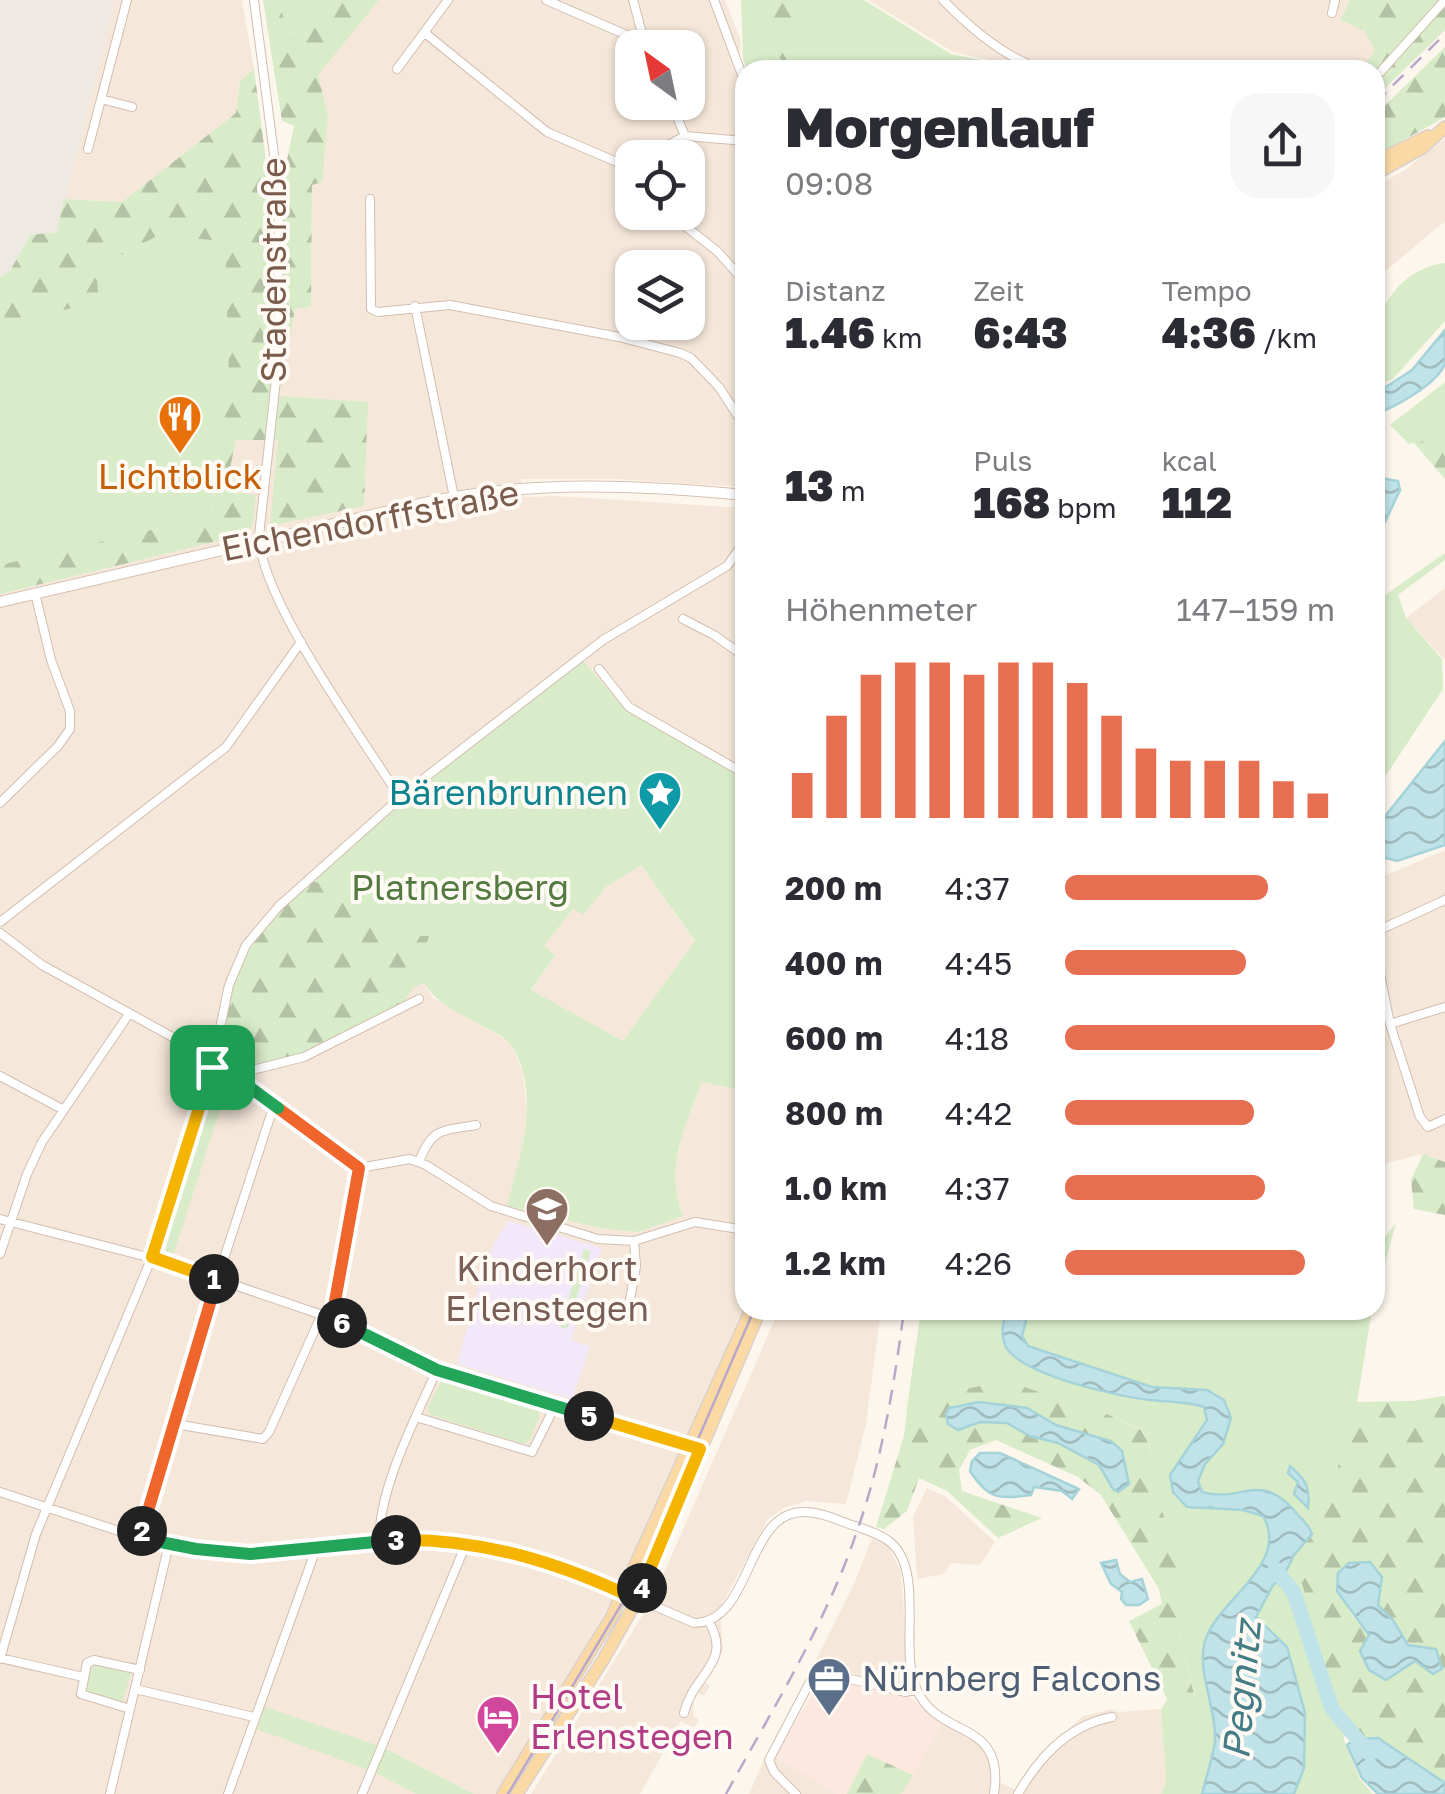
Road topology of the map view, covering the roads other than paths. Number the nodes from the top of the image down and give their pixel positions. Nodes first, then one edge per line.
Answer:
1 (127, 0) edge
2 (254, 0) edge
3 (448, 0) edge
4 (546, 0) edge
5 (633, 0) edge
6 (714, 0) edge
7 (943, 0) edge
8 (1335, 0) edge
9 (1445, 0) edge
10 (1332, 13) dead end
11 (641, 30) edge
12 (615, 32) edge
13 (425, 33) junction
14 (736, 60) edge
15 (1017, 60) edge
16 (1385, 67) edge
17 (397, 68) dead end
18 (101, 99) junction
19 (132, 107) dead end
20 (678, 120) edge
21 (1443, 128) edge
22 (685, 136) junction
23 (677, 140) edge
24 (735, 140) edge
25 (88, 149) dead end
26 (615, 159) edge
27 (1385, 164) edge
28 (370, 199) dead end
29 (690, 230) edge
30 (735, 271) edge
31 (415, 306) junction
32 (735, 412) edge
33 (735, 494) edge
34 (454, 497) junction
35 (259, 542) junction
36 (735, 555) edge
37 (35, 593) junction
38 (0, 602) edge
39 (682, 619) dead end
40 (301, 642) junction
41 (735, 650) edge
42 (598, 669) dead end
43 (735, 768) edge
44 (400, 798) junction
45 (0, 803) edge
46 (1445, 900) edge
47 (0, 922) edge
48 (1385, 927) edge
49 (0, 933) edge
50 (419, 999) dead end
51 (1385, 999) edge
52 (1445, 1007) edge
53 (129, 1014) junction
54 (1390, 1024) junction
55 (213, 1064) junction
56 (233, 1075) junction
57 (0, 1076) edge
58 (274, 1106) junction
59 (62, 1110) junction
60 (1445, 1119) edge
61 (476, 1125) dead end
62 (418, 1162) junction
63 (359, 1168) junction
64 (0, 1220) edge
65 (10, 1221) junction
66 (735, 1228) edge
67 (634, 1241) junction
68 (0, 1254) edge
69 (152, 1257) junction
70 (217, 1280) junction
71 (628, 1305) dead end
72 (321, 1316) junction
73 (332, 1318) junction
74 (748, 1320) edge
75 (755, 1320) edge
76 (437, 1370) junction
77 (554, 1406) junction
78 (416, 1417) junction
79 (175, 1424) junction
80 (696, 1448) junction
81 (0, 1492) edge
82 (48, 1506) junction
83 (140, 1538) junction
84 (380, 1540) junction
85 (169, 1544) junction
86 (466, 1544) junction
87 (316, 1548) junction
88 (622, 1592) junction
89 (638, 1600) junction
90 (709, 1622) junction
91 (0, 1659) edge
92 (140, 1670) junction
93 (84, 1677) junction
94 (135, 1689) junction
95 (916, 1690) junction
96 (130, 1709) junction
97 (684, 1713) dead end
98 (254, 1717) junction
99 (1112, 1717) dead end
100 (994, 1793) edge
101 (110, 1794) edge
102 (228, 1794) edge
103 (362, 1794) edge
104 (503, 1794) edge
105 (517, 1794) edge
106 (796, 1794) edge
107 (1006, 1794) edge
108 (1018, 1794) edge

1 - 18 street
2 - 35 street, Stadenstraße
3 - 13 street
4 - 12 street
5 - 11 street
6 - 14 street
7 - 15 street
8 - 10 street
9 - 16 street
13 - 17 street
13 - 26 street
18 - 19 street
18 - 25 street
20 - 22 street
21 - 27 main road
22 - 23 street
22 - 24 street
28 - 31 street
29 - 30 street
31 - 32 street
31 - 34 street
33 - 34 street, Eichendorffstraße
34 - 35 street, Eichendorffstraße
35 - 37 street, Eichendorffstraße
35 - 40 street
36 - 44 street
37 - 38 street, Eichendorffstraße
37 - 45 street
39 - 41 street
40 - 44 street
40 - 47 street
42 - 43 street
44 - 55 street
46 - 48 street
49 - 53 street
50 - 56 street
51 - 54 street
52 - 54 street
53 - 55 street
53 - 59 street
54 - 60 street
55 - 56 street
55 - 69 street
56 - 58 street
57 - 59 street
58 - 63 street
58 - 70 street
59 - 65 street
61 - 62 street
62 - 63 street
62 - 67 street
63 - 73 street
64 - 65 street
65 - 68 street
65 - 69 street
66 - 67 street
67 - 71 street
69 - 70 street
69 - 82 street
70 - 72 street
70 - 79 street
72 - 73 street
72 - 79 street
73 - 76 street
74 - 80 main road
75 - 80 main road
76 - 77 street
76 - 78 street
77 - 78 street
77 - 80 street
78 - 84 street
79 - 83 street
80 - 88 main road
80 - 89 main road
81 - 82 street
82 - 83 street
82 - 91 street
83 - 85 street
84 - 86 street
84 - 87 street
85 - 87 street
85 - 92 street
86 - 88 street
86 - 103 street
87 - 98 street
88 - 89 street
88 - 104 main road
89 - 90 street
89 - 105 main road
90 - 95 street
90 - 97 street
91 - 93 street
92 - 93 street
92 - 94 street
93 - 96 street
94 - 96 street
94 - 98 street
95 - 100 street
95 - 106 street
96 - 101 street
98 - 102 street
99 - 108 street
100 - 107 street

